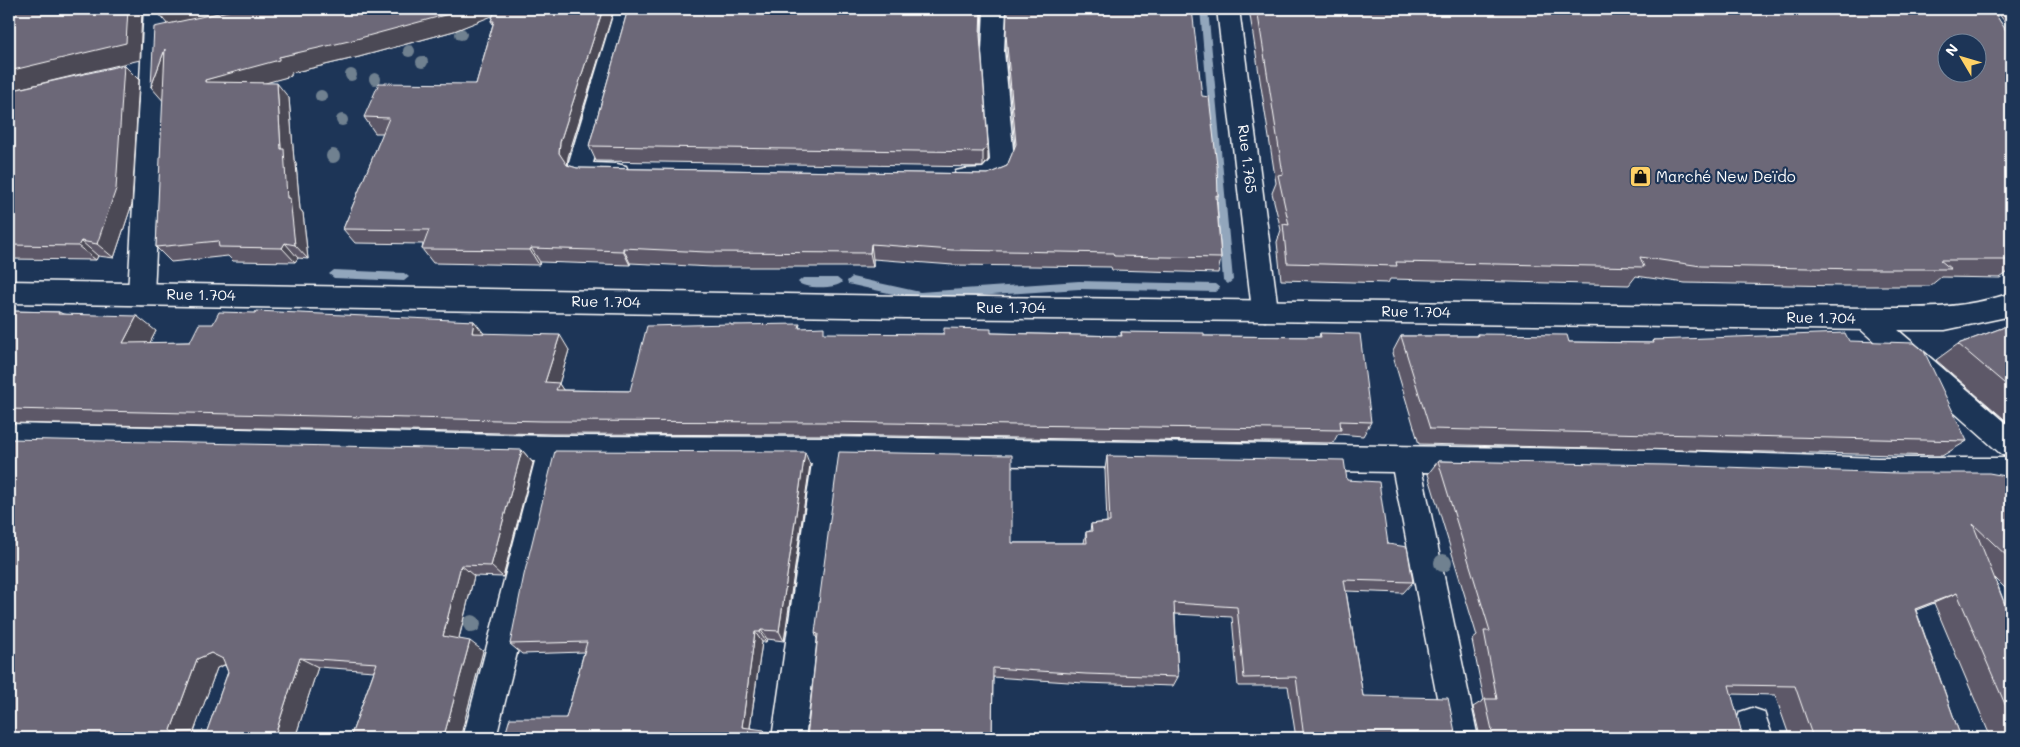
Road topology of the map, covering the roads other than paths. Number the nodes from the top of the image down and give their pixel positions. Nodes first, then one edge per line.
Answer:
1 (155, 9) edge
2 (626, 9) edge
3 (995, 9) edge
4 (1228, 9) edge
5 (644, 173) edge
6 (939, 177) edge
7 (9, 292) edge
8 (141, 294) junction
9 (2011, 304) edge
10 (1266, 310) junction
11 (1867, 319) junction
12 (9, 436) edge
13 (2011, 445) edge
14 (553, 449) junction
15 (828, 450) junction
16 (1405, 459) junction
17 (2011, 471) edge
18 (479, 738) edge
19 (788, 738) edge
20 (1461, 738) edge

1 - 8 street
2 - 5 street
3 - 6 street
4 - 10 street, Rue 1.765
7 - 8 street, Rue 1.704
8 - 10 street, Rue 1.704
9 - 11 street, Rue 1.704
10 - 11 street, Rue 1.704
11 - 13 street
12 - 14 street
14 - 15 street
14 - 18 street
15 - 16 street
15 - 19 street
16 - 17 street
16 - 20 street

